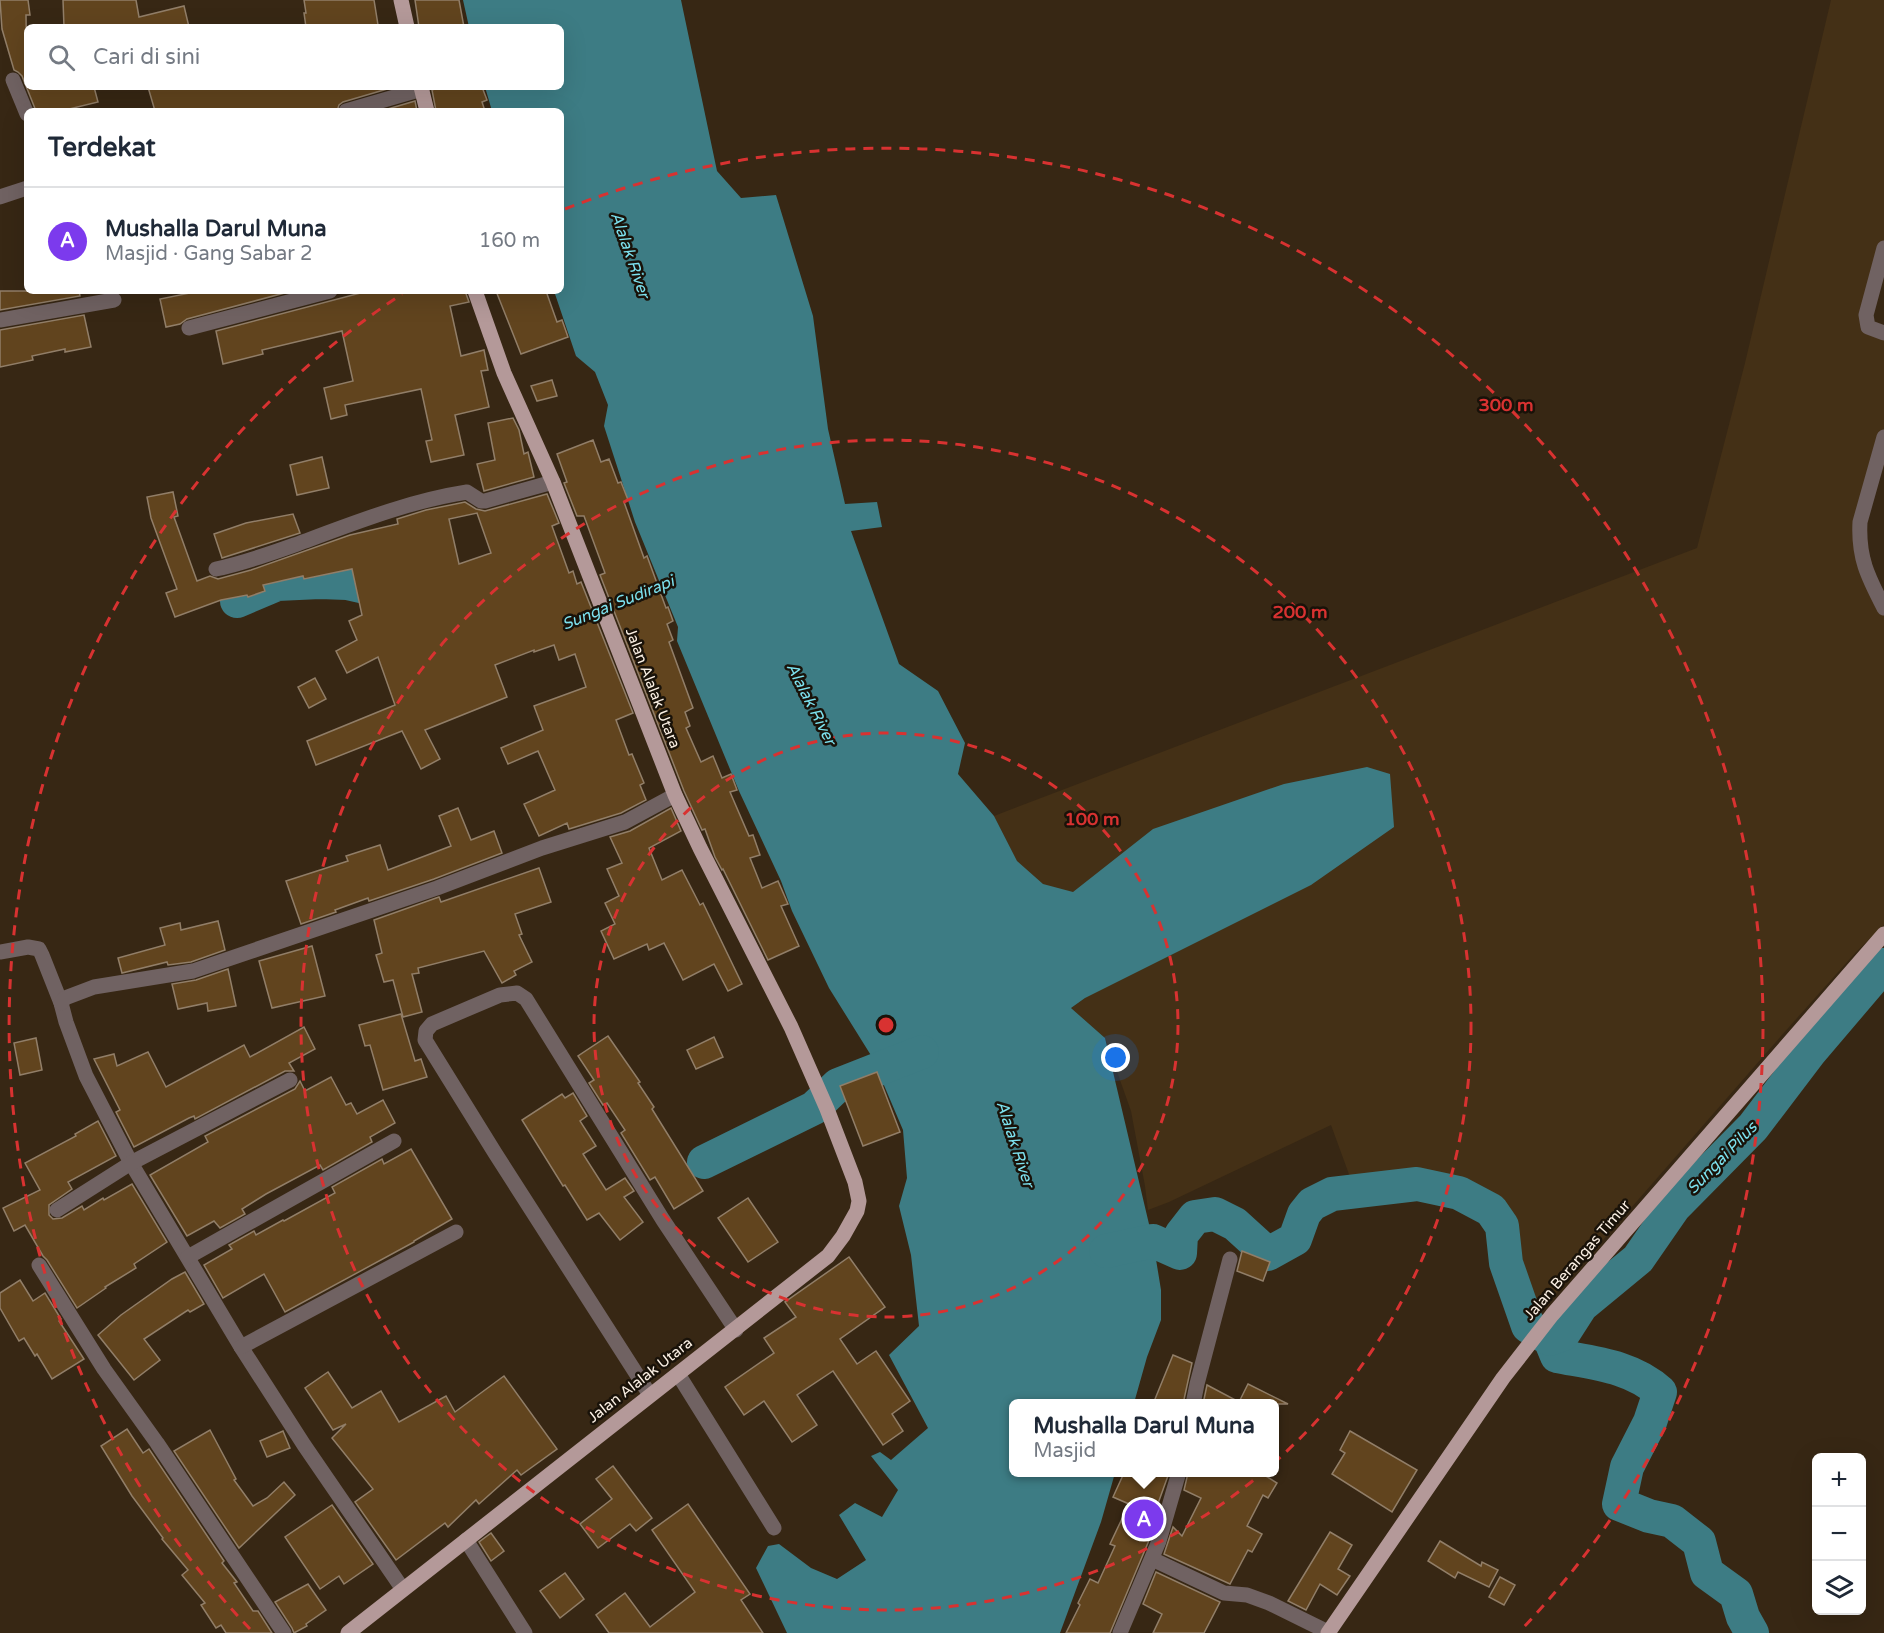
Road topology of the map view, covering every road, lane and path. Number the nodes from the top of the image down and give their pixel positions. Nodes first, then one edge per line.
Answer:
1 (401, 0) edge
2 (406, 24) edge
3 (13, 80) dead end
4 (414, 90) edge
5 (422, 90) edge
6 (25, 108) edge
7 (356, 108) edge
8 (426, 108) edge
9 (24, 189) edge
10 (0, 197) edge
11 (1884, 248) edge
12 (319, 294) edge
13 (476, 294) edge
14 (114, 300) dead end
15 (0, 320) edge
16 (189, 328) dead end
17 (1884, 333) edge
18 (1884, 437) edge
19 (553, 482) junction
20 (216, 569) dead end
21 (1884, 608) edge
22 (675, 795) junction
23 (1884, 934) edge
24 (0, 952) edge
25 (61, 1003) junction
26 (290, 1080) dead end
27 (394, 1141) dead end
28 (131, 1163) junction
29 (57, 1210) dead end
30 (456, 1232) dead end
31 (188, 1257) junction
32 (1230, 1259) dead end
33 (39, 1265) dead end
34 (736, 1330) junction
35 (241, 1347) junction
36 (678, 1374) junction
37 (650, 1395) junction
38 (1194, 1399) edge
39 (1178, 1477) edge
40 (774, 1528) dead end
41 (466, 1539) junction
42 (1152, 1559) junction
43 (402, 1588) junction
44 (284, 1633) edge
45 (348, 1633) edge
46 (525, 1633) edge
47 (1120, 1633) edge
48 (1328, 1633) edge

1 - 2 main road
3 - 6 street
4 - 7 street
5 - 8 main road
9 - 10 street
11 - 17 street
12 - 16 street
13 - 19 main road, Jalan Alalak Utara
14 - 15 street
18 - 21 street
19 - 20 street
19 - 22 main road, Jalan Alalak Utara
22 - 25 street
22 - 34 main road, Jalan Alalak Utara
23 - 48 main road, Jalan Berangas Timur
24 - 25 street
25 - 28 street
26 - 28 street
27 - 31 street
28 - 29 street
28 - 31 street
30 - 35 street
31 - 35 street
32 - 38 street
33 - 44 street
34 - 36 main road, Jalan Alalak Utara
34 - 37 street
35 - 43 street
36 - 37 main road, Jalan Alalak Utara
36 - 40 street
37 - 41 main road, Jalan Alalak Utara
39 - 42 street
41 - 43 main road, Jalan Alalak Utara
41 - 46 street
42 - 47 street
42 - 48 street
43 - 45 main road, Jalan Alalak Utara

